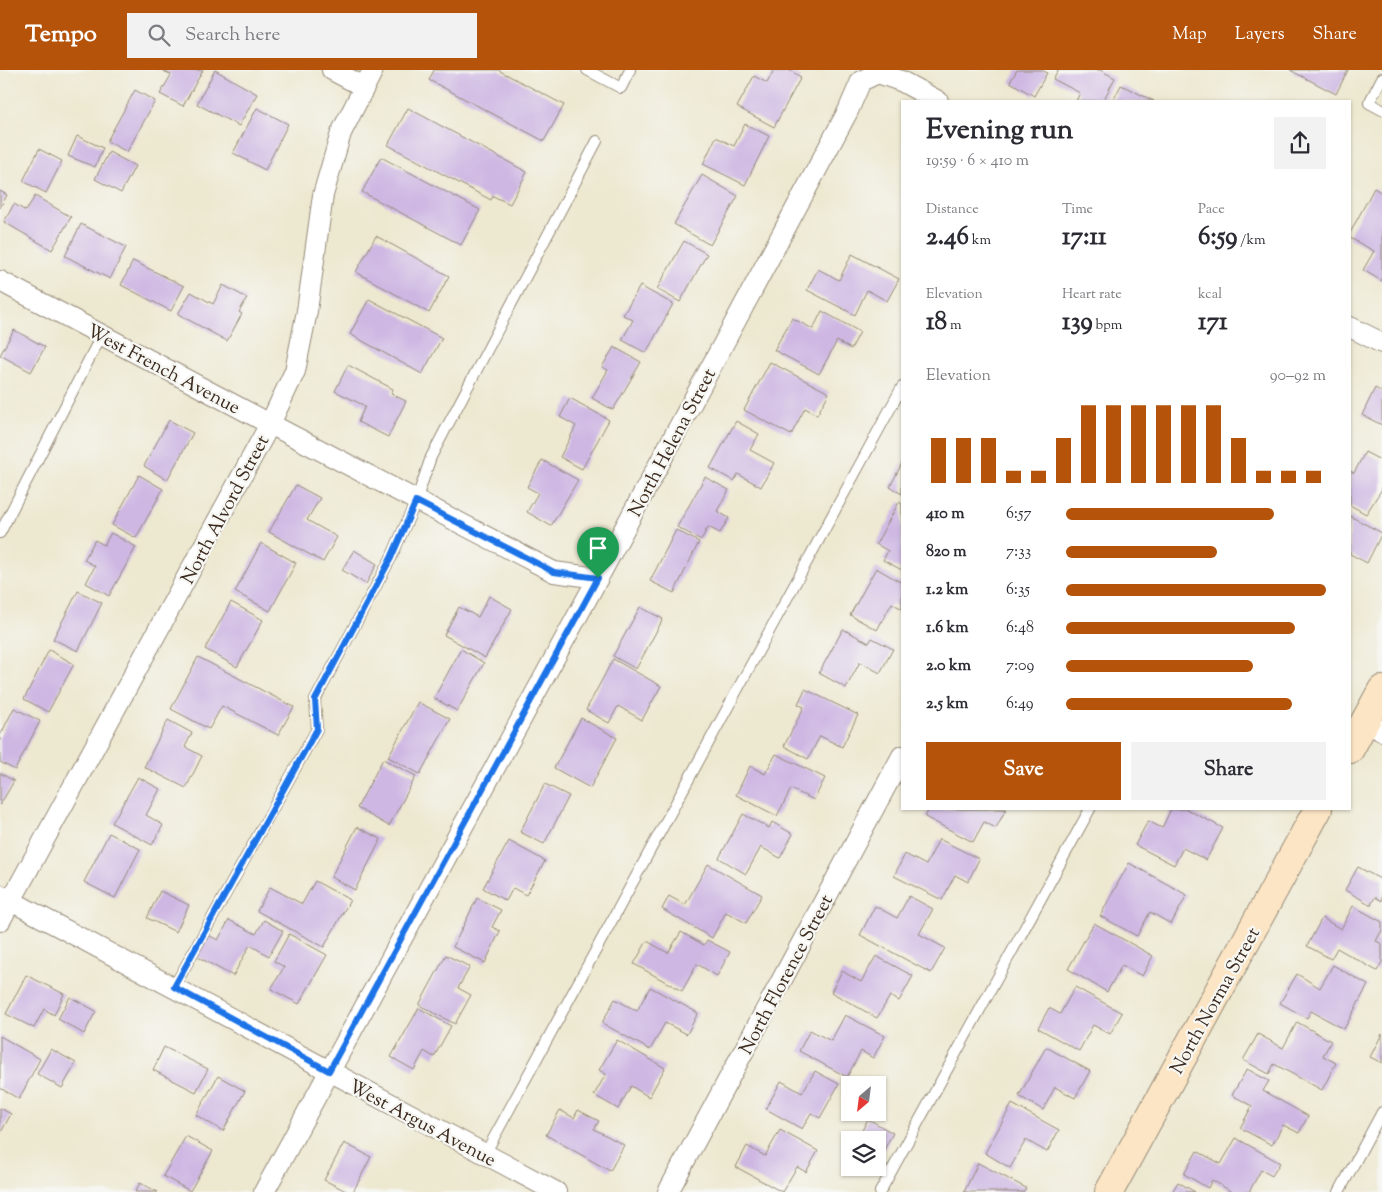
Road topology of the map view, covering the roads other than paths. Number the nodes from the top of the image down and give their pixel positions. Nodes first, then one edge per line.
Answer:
1 (332, 70) edge
2 (587, 70) edge
3 (630, 70) edge
4 (368, 78) edge
5 (1382, 78) edge
6 (936, 100) edge
7 (1382, 110) edge
8 (596, 141) dead end
9 (0, 281) edge
10 (1351, 328) edge
11 (101, 336) junction
12 (1382, 343) edge
13 (901, 389) edge
14 (270, 424) junction
15 (416, 501) junction
16 (0, 533) edge
17 (598, 578) junction
18 (1382, 690) edge
19 (1374, 726) edge
20 (1351, 748) edge
21 (901, 758) edge
22 (1089, 810) edge
23 (1317, 810) edge
24 (6, 898) edge
25 (0, 921) edge
26 (174, 987) junction
27 (329, 1071) junction
28 (1382, 1112) edge
29 (484, 1154) junction
30 (264, 1192) edge
31 (556, 1192) edge
32 (668, 1192) edge
33 (880, 1192) edge
34 (1109, 1192) edge
35 (1339, 1192) edge

1 - 4 street
2 - 3 lane
4 - 14 street, North Alvord Street
5 - 7 lane
6 - 17 street, North Helena Street
8 - 15 lane
9 - 11 street, West French Avenue
10 - 12 street
11 - 14 street, West French Avenue
11 - 16 lane
13 - 29 lane
14 - 15 street, West French Avenue
14 - 24 street, North Alvord Street
15 - 17 street, West French Avenue
15 - 26 lane
17 - 27 street, North Helena Street
18 - 19 main road
19 - 20 main road
21 - 32 street, North Florence Street
22 - 33 lane
23 - 34 main road, North Norma Street
24 - 25 street, North Alvord Street
24 - 26 street, West Argus Avenue
26 - 27 street, West Argus Avenue
27 - 29 street, West Argus Avenue
27 - 30 street, North Helena Street
28 - 35 lane
29 - 31 street, West Argus Avenue

